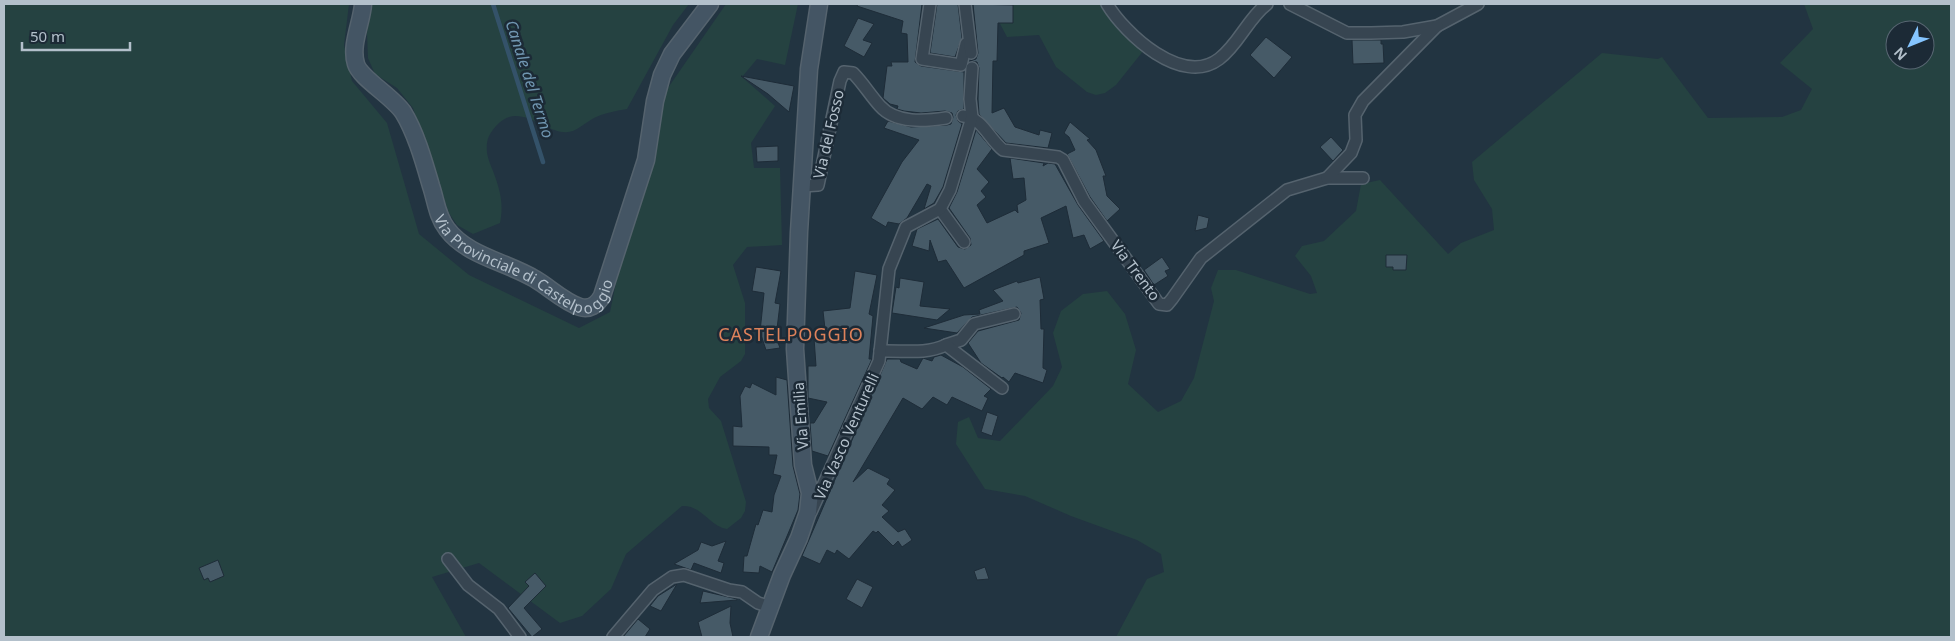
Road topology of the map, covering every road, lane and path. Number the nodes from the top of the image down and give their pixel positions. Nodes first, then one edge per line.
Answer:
1 (363, 4) edge
2 (710, 4) edge
3 (819, 4) edge
4 (930, 4) edge
5 (965, 4) edge
6 (1107, 4) edge
7 (1267, 4) edge
8 (1290, 4) edge
9 (1478, 4) edge
10 (1436, 26) junction
11 (972, 68) dead end
12 (946, 118) dead end
13 (971, 119) junction
14 (1327, 178) junction
15 (1363, 178) dead end
16 (802, 186) junction
17 (940, 209) junction
18 (964, 242) dead end
19 (1014, 314) dead end
20 (946, 345) junction
21 (880, 351) junction
22 (1002, 388) dead end
23 (799, 538) junction
24 (448, 559) dead end
25 (771, 607) junction
26 (520, 637) edge
27 (613, 637) edge
28 (759, 637) edge

1 - 2 main road, Via Provinciale di Castelpoggio
3 - 16 main road
4 - 5 street
6 - 7 street
8 - 10 street
9 - 10 street
10 - 14 street, Via Trento
11 - 13 street
12 - 16 street, Via del Fosso
13 - 14 street, Via Trento
13 - 17 street
14 - 15 street, Via Trento
16 - 23 main road, Via Emilia
17 - 18 street
17 - 21 street, Via Vasco Venturelli
19 - 20 street
20 - 21 street
20 - 22 street
21 - 23 street, Via Vasco Venturelli
23 - 25 main road, Via Emilia
24 - 26 street
25 - 27 street
25 - 28 main road, Via Emilia

